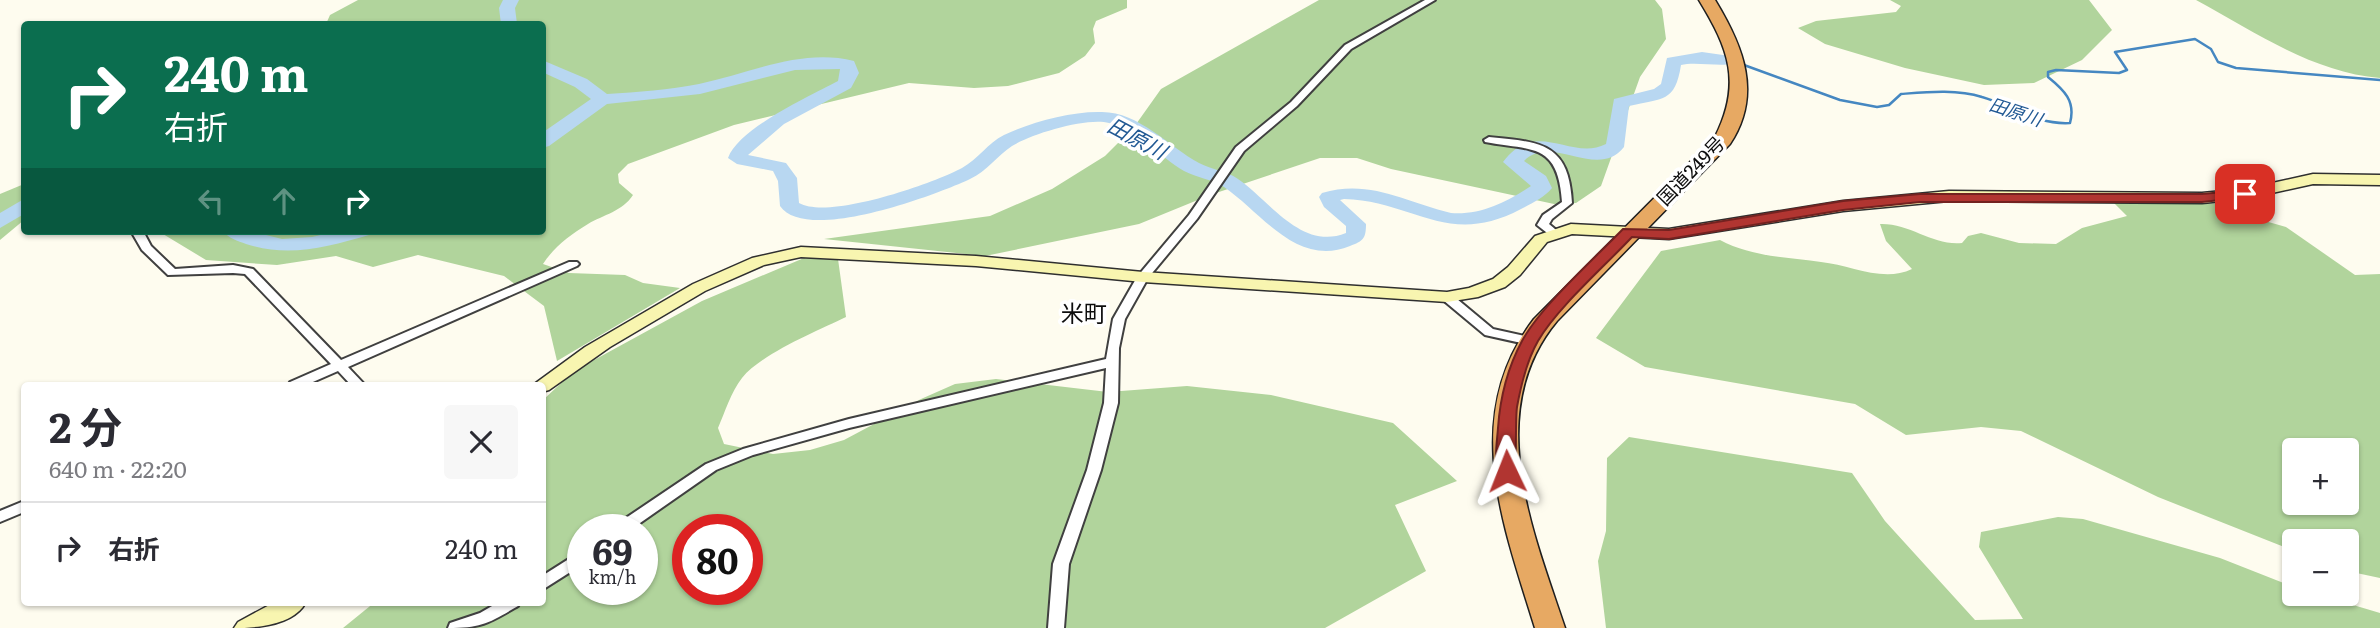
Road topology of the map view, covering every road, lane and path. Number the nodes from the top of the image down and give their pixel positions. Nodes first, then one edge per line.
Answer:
1 (1431, 0) edge
2 (1707, 0) edge
3 (1489, 139) dead end
4 (2380, 180) edge
5 (1628, 232) junction
6 (1555, 233) junction
7 (139, 235) edge
8 (573, 264) dead end
9 (1143, 278) junction
10 (1447, 298) junction
11 (1530, 341) junction
12 (1112, 362) junction
13 (339, 365) junction
14 (302, 382) edge
15 (355, 382) edge
16 (546, 383) edge
17 (21, 507) edge
18 (642, 514) edge
19 (0, 517) edge
20 (567, 567) edge
21 (546, 581) edge
22 (288, 606) edge
23 (505, 606) edge
24 (255, 626) edge
25 (456, 628) edge
26 (1056, 628) edge
27 (1550, 628) edge

1 - 9 street
2 - 5 highway, 国道249号
3 - 6 street
4 - 5 street
5 - 6 street
5 - 11 highway, 国道249号
6 - 10 street
7 - 13 street
8 - 13 street
9 - 10 street
9 - 12 street
9 - 16 street
10 - 11 street
11 - 27 highway, 国道249号
12 - 18 street
12 - 26 street
13 - 14 street
13 - 15 street
17 - 19 street
20 - 21 street
22 - 24 street
23 - 25 street

